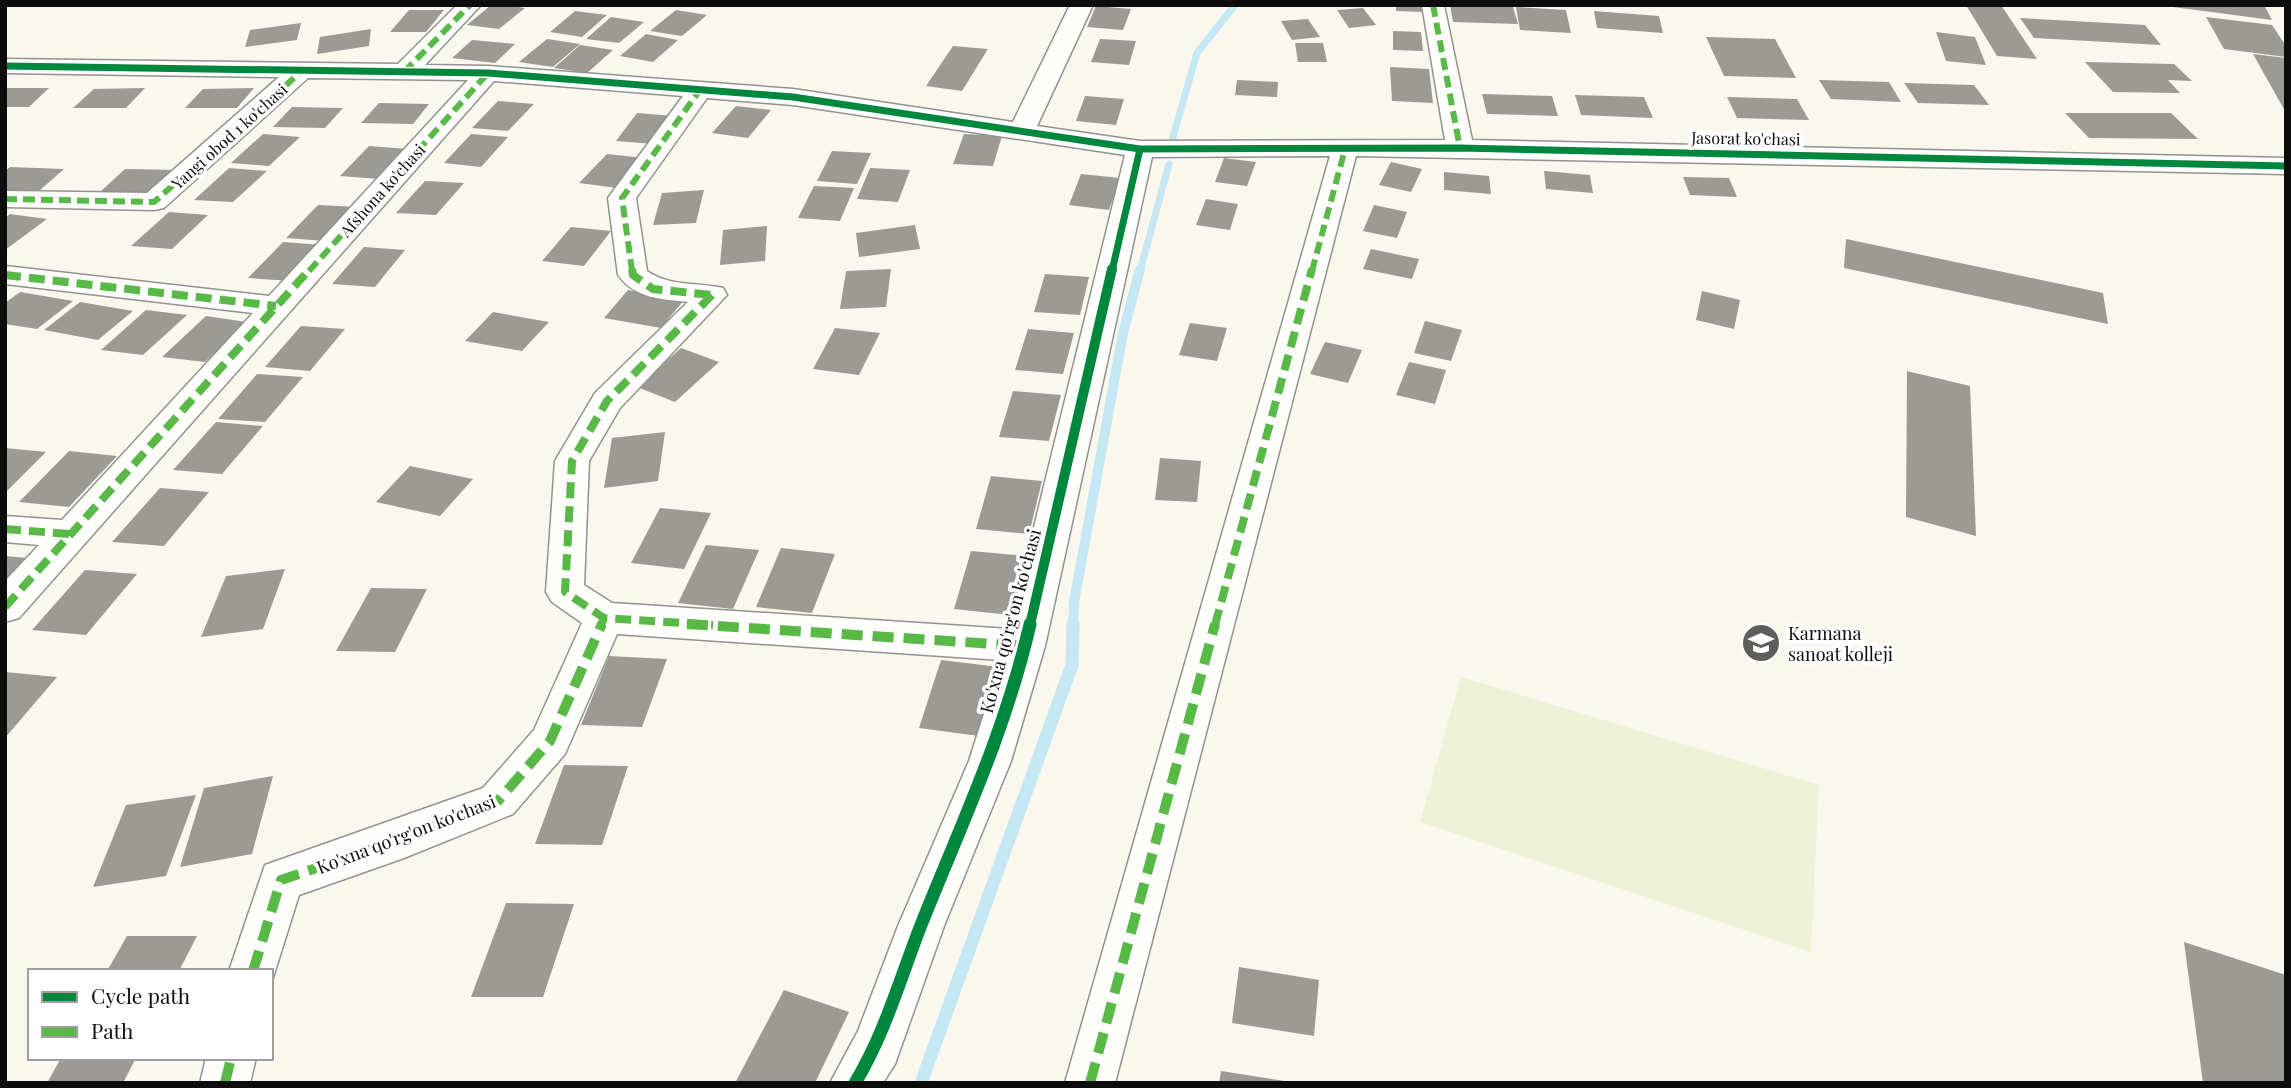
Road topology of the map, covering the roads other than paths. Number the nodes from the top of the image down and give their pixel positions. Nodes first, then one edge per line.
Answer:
1 (470, 5) edge
2 (1082, 5) edge
3 (1433, 5) edge
4 (5, 66) edge
5 (303, 69) junction
6 (404, 72) junction
7 (488, 73) junction
8 (700, 90) junction
9 (1021, 133) junction
10 (1461, 148) junction
11 (1140, 149) junction
12 (1345, 149) junction
13 (2286, 166) edge
14 (5, 199) edge
15 (5, 275) edge
16 (276, 306) junction
17 (5, 529) edge
18 (69, 534) junction
19 (5, 607) edge
20 (604, 618) junction
21 (1025, 646) junction
22 (254, 969) edge
23 (231, 1060) edge
24 (225, 1083) edge
25 (855, 1083) edge
26 (1090, 1083) edge

1 - 6 street
2 - 9 street
3 - 10 street
4 - 5 street, Jasorat ko'chasi
5 - 6 street, Jasorat ko'chasi
5 - 14 street, Yangi obod 1 ko'chasi
6 - 7 street, Jasorat ko'chasi
7 - 8 street, Jasorat ko'chasi
7 - 16 street, Afshona ko'chasi
8 - 9 street, Jasorat ko'chasi
8 - 20 street, Ko'xna qo'rg'on ko'chasi
9 - 11 street, Jasorat ko'chasi
10 - 12 street, Jasorat ko'chasi
10 - 13 street, Jasorat ko'chasi
11 - 12 street, Jasorat ko'chasi
11 - 21 street, Ko'xna qo'rg'on ko'chasi
12 - 26 street
15 - 16 street
16 - 18 street, Afshona ko'chasi
17 - 18 street
18 - 19 street, Afshona ko'chasi
20 - 21 street, Ko'xna qo'rg'on ko'chasi
20 - 22 street, Ko'xna qo'rg'on ko'chasi
21 - 25 street, Ko'xna qo'rg'on ko'chasi
23 - 24 street

